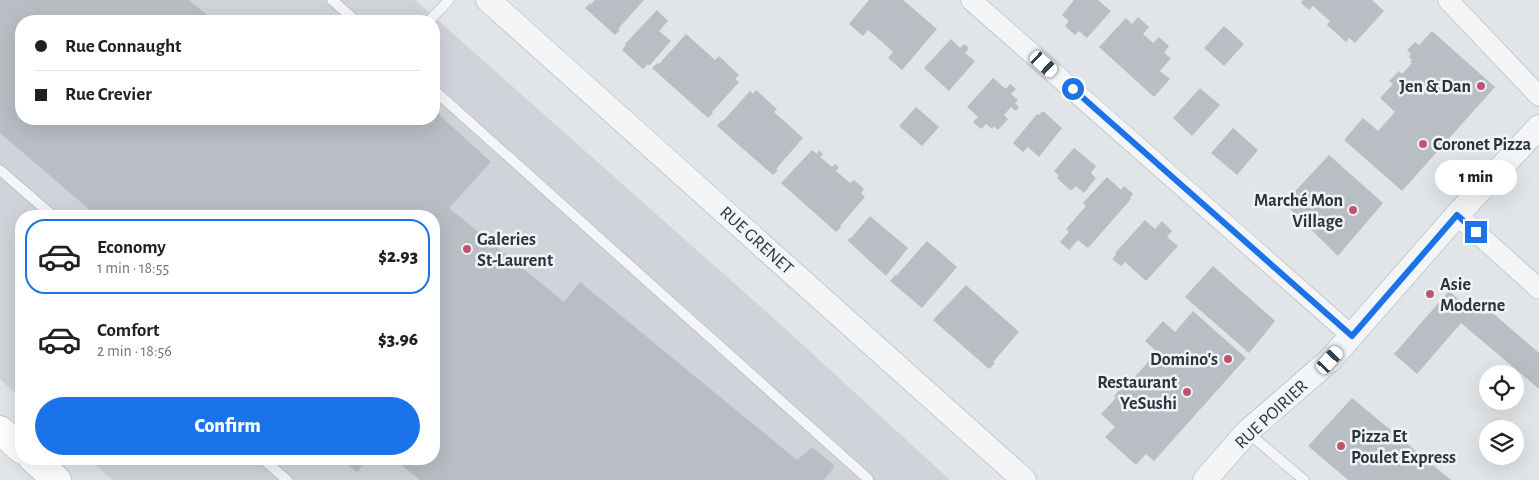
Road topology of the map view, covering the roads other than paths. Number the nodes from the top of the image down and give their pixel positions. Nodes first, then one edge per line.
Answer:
1 (332, 0) edge
2 (449, 0) edge
3 (488, 0) edge
4 (971, 0) edge
5 (1448, 0) edge
6 (349, 15) edge
7 (435, 15) edge
8 (440, 95) edge
9 (1539, 96) edge
10 (1539, 127) edge
11 (0, 170) edge
12 (46, 210) edge
13 (1457, 215) junction
14 (1539, 289) edge
15 (1352, 336) junction
16 (0, 430) edge
17 (1247, 432) junction
18 (15, 443) edge
19 (40, 465) edge
20 (269, 465) edge
21 (282, 478) edge
22 (57, 480) edge
23 (867, 480) edge
24 (1024, 480) edge
25 (1205, 480) edge
26 (1304, 480) edge

1 - 6 lane
2 - 7 lane
3 - 24 street, RUE GRENET
4 - 15 street
5 - 9 street
8 - 23 lane
10 - 13 street, RUE POIRIER
11 - 12 lane
13 - 14 street
13 - 15 street, RUE POIRIER
15 - 17 street, RUE POIRIER
16 - 18 main road
17 - 25 street, RUE POIRIER
17 - 26 lane
19 - 22 main road
20 - 21 lane

